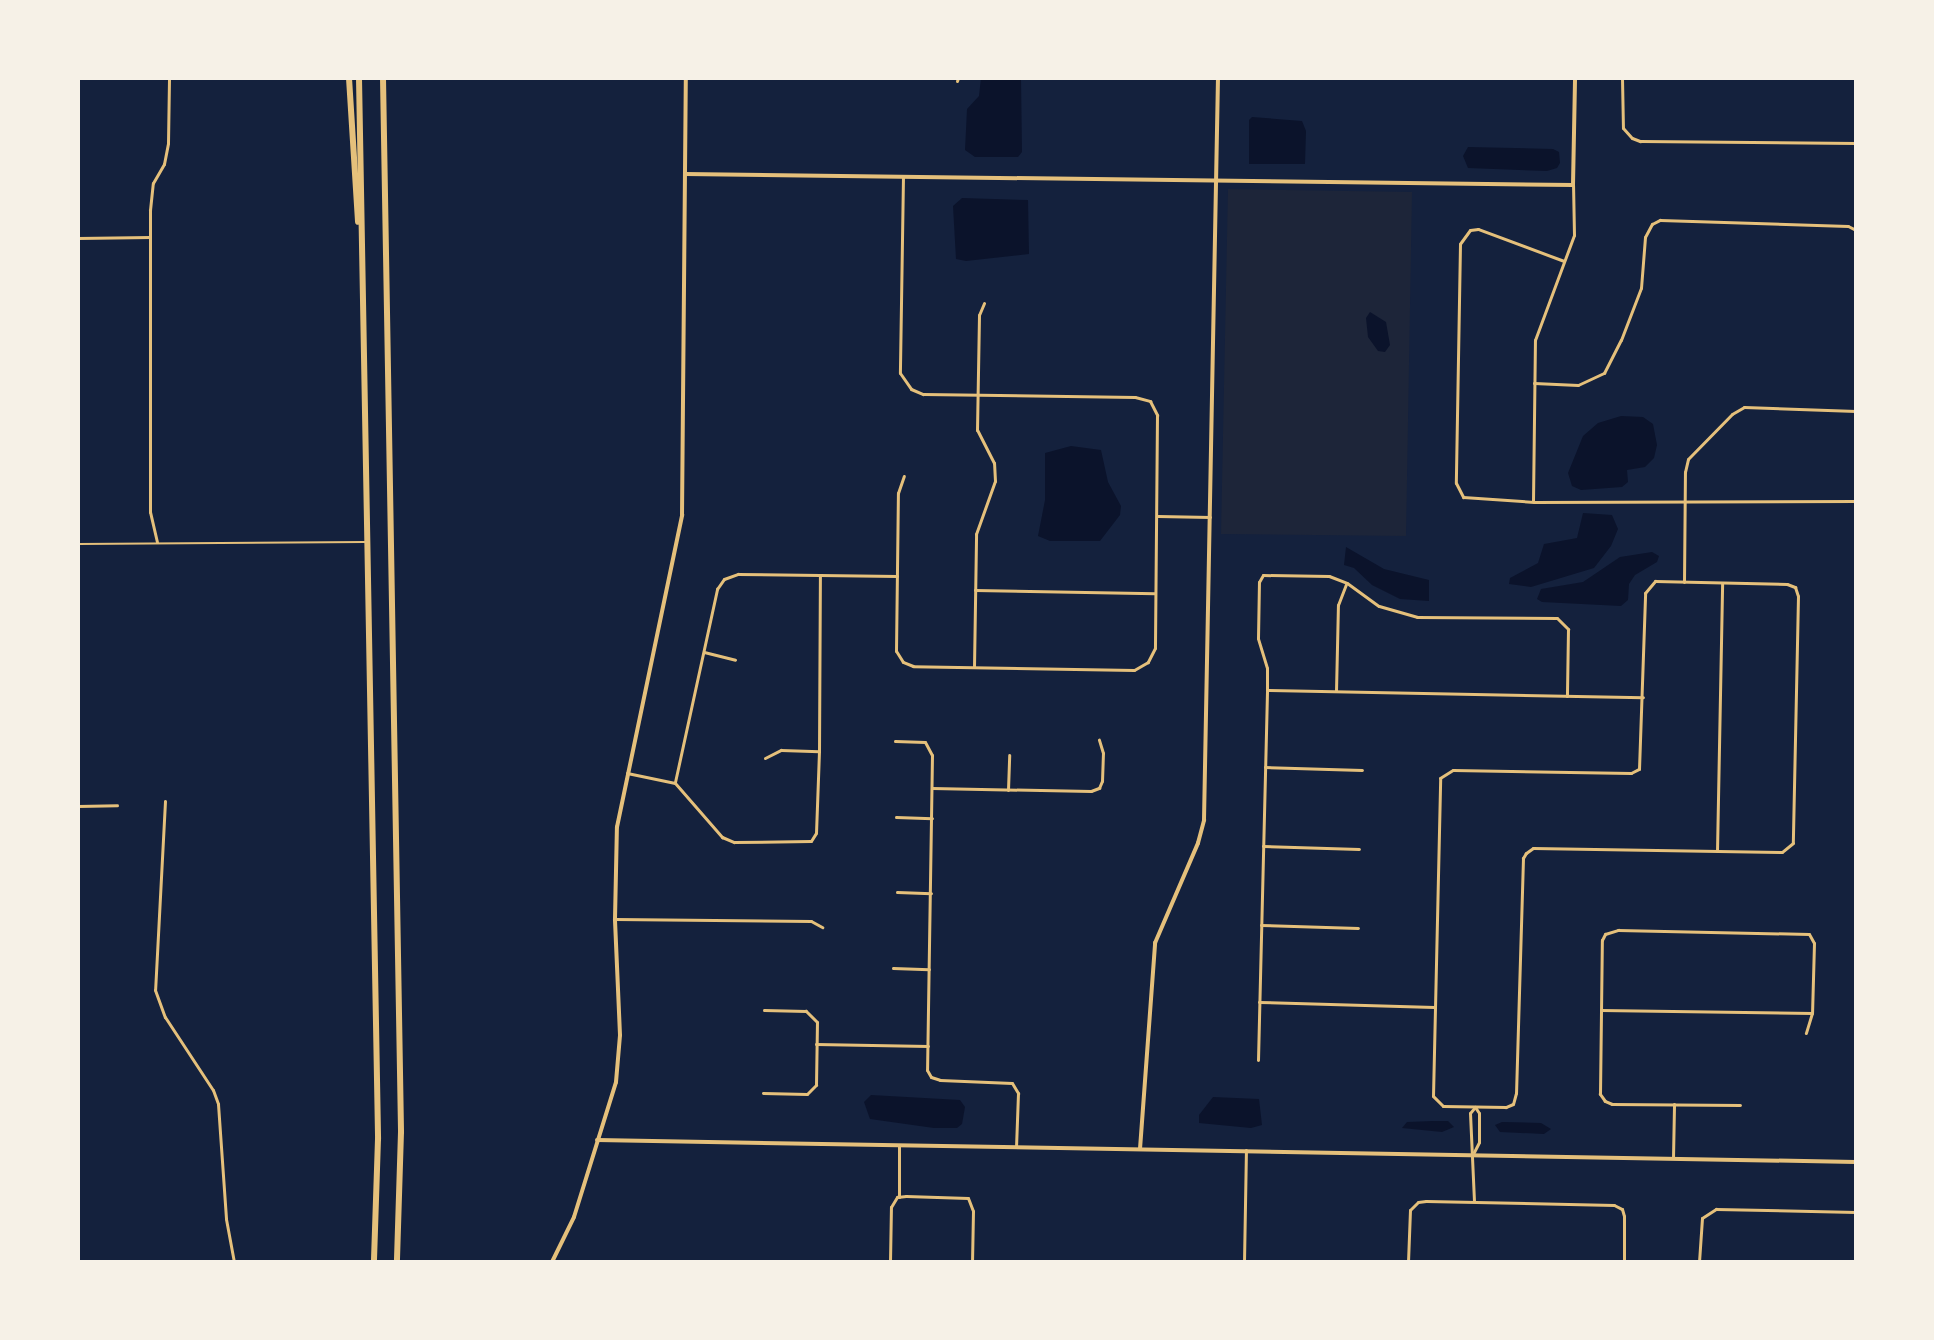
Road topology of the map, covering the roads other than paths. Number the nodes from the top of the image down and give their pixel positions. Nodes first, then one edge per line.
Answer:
1 (169, 78) edge
2 (349, 78) edge
3 (359, 78) edge
4 (383, 78) edge
5 (686, 78) edge
6 (1218, 78) edge
7 (1577, 78) edge
8 (1609, 78) edge
9 (1622, 78) edge
10 (1856, 143) edge
11 (685, 174) junction
12 (903, 176) junction
13 (1218, 182) junction
14 (1573, 185) junction
15 (1856, 230) edge
16 (150, 237) junction
17 (78, 238) edge
18 (1564, 261) junction
19 (984, 303) dead end
20 (363, 316) junction
21 (1534, 383) junction
22 (977, 394) junction
23 (1856, 411) edge
24 (904, 476) dead end
25 (1685, 501) junction
26 (1856, 501) edge
27 (1533, 502) junction
28 (1156, 516) junction
29 (1210, 517) junction
30 (157, 542) junction
31 (367, 542) junction
32 (78, 544) edge
33 (820, 575) junction
34 (897, 576) junction
35 (1684, 582) junction
36 (1347, 583) junction
37 (1722, 583) junction
38 (975, 590) junction
39 (1155, 593) junction
40 (704, 652) junction
41 (735, 660) dead end
42 (974, 667) junction
43 (1267, 690) junction
44 (1336, 691) junction
45 (1567, 696) junction
46 (1643, 697) junction
47 (1099, 740) dead end
48 (895, 741) dead end
49 (819, 751) junction
50 (1009, 755) dead end
51 (765, 758) dead end
52 (1265, 767) junction
53 (1362, 770) dead end
54 (627, 773) junction
55 (675, 783) junction
56 (932, 788) junction
57 (1008, 790) junction
58 (165, 801) dead end
59 (117, 805) dead end
60 (78, 806) edge
61 (896, 817) dead end
62 (932, 818) junction
63 (1263, 846) junction
64 (1359, 849) dead end
65 (1717, 851) junction
66 (897, 892) dead end
67 (931, 893) junction
68 (615, 919) junction
69 (1261, 925) junction
70 (822, 927) dead end
71 (1358, 928) dead end
72 (893, 968) dead end
73 (929, 969) junction
74 (78, 978) edge
75 (1259, 1002) junction
76 (1434, 1007) junction
77 (764, 1010) dead end
78 (1601, 1010) junction
79 (1812, 1013) junction
80 (1806, 1033) dead end
81 (816, 1044) junction
82 (928, 1046) junction
83 (1258, 1060) dead end
84 (763, 1093) dead end
85 (1674, 1104) junction
86 (1740, 1105) dead end
87 (1475, 1107) junction
88 (78, 1120) edge
89 (597, 1140) junction
90 (899, 1145) junction
91 (1016, 1147) junction
92 (1140, 1149) junction
93 (1246, 1150) junction
94 (1474, 1153) junction
95 (1673, 1158) junction
96 (1856, 1162) edge
97 (899, 1197) junction
98 (1474, 1202) junction
99 (1856, 1212) edge
100 (374, 1261) edge
101 (234, 1262) edge
102 (397, 1262) edge
103 (552, 1262) edge
104 (890, 1262) edge
105 (972, 1262) edge
106 (1244, 1262) edge
107 (1408, 1262) edge
108 (1624, 1262) edge
109 (1699, 1262) edge

1 - 16 street
2 - 20 highway
3 - 20 highway
4 - 102 highway
5 - 11 street
6 - 13 street
7 - 8 street
7 - 14 street
9 - 10 street
11 - 12 street
11 - 54 street
12 - 13 street
12 - 22 street
13 - 14 street
13 - 29 street
14 - 18 street
15 - 21 street
16 - 17 street
16 - 30 street
18 - 21 street
18 - 27 street
19 - 22 street
20 - 31 highway
21 - 27 street
22 - 28 street
22 - 38 street
23 - 25 street
24 - 34 street
25 - 26 street
25 - 27 street
25 - 35 street
28 - 29 street
28 - 39 street
29 - 92 street
30 - 31 lane
30 - 32 lane
31 - 100 highway
33 - 34 street
33 - 40 street
33 - 49 street
34 - 42 street
35 - 37 street
35 - 46 street
36 - 43 street
36 - 44 street
36 - 45 street
37 - 65 street
37 - 65 street
38 - 39 street
38 - 42 street
39 - 42 street
40 - 41 street
40 - 55 street
43 - 44 street
43 - 52 street
44 - 45 street
45 - 46 street
46 - 76 street
47 - 57 street
48 - 56 street
49 - 51 street
49 - 55 street
50 - 57 street
52 - 53 street
52 - 63 street
54 - 55 street
54 - 68 street
56 - 57 street
56 - 62 street
58 - 101 street
59 - 60 street
61 - 62 street
62 - 67 street
63 - 64 street
63 - 69 street
65 - 87 street
66 - 67 street
67 - 73 street
68 - 70 street
68 - 89 street
69 - 71 street
69 - 75 street
72 - 73 street
73 - 82 street
74 - 88 street
75 - 76 street
75 - 83 street
76 - 87 street
77 - 81 street
78 - 79 street
78 - 79 street
78 - 85 street
79 - 80 street
81 - 82 street
81 - 84 street
82 - 91 street
85 - 86 street
85 - 95 street
87 - 94 street
87 - 94 street
89 - 90 street
89 - 103 street
90 - 91 street
90 - 97 street
91 - 92 street
92 - 93 street
93 - 94 street
93 - 106 street
94 - 95 street
94 - 98 street
95 - 96 street
97 - 104 street
97 - 105 street
98 - 107 street
98 - 108 street
99 - 109 street

